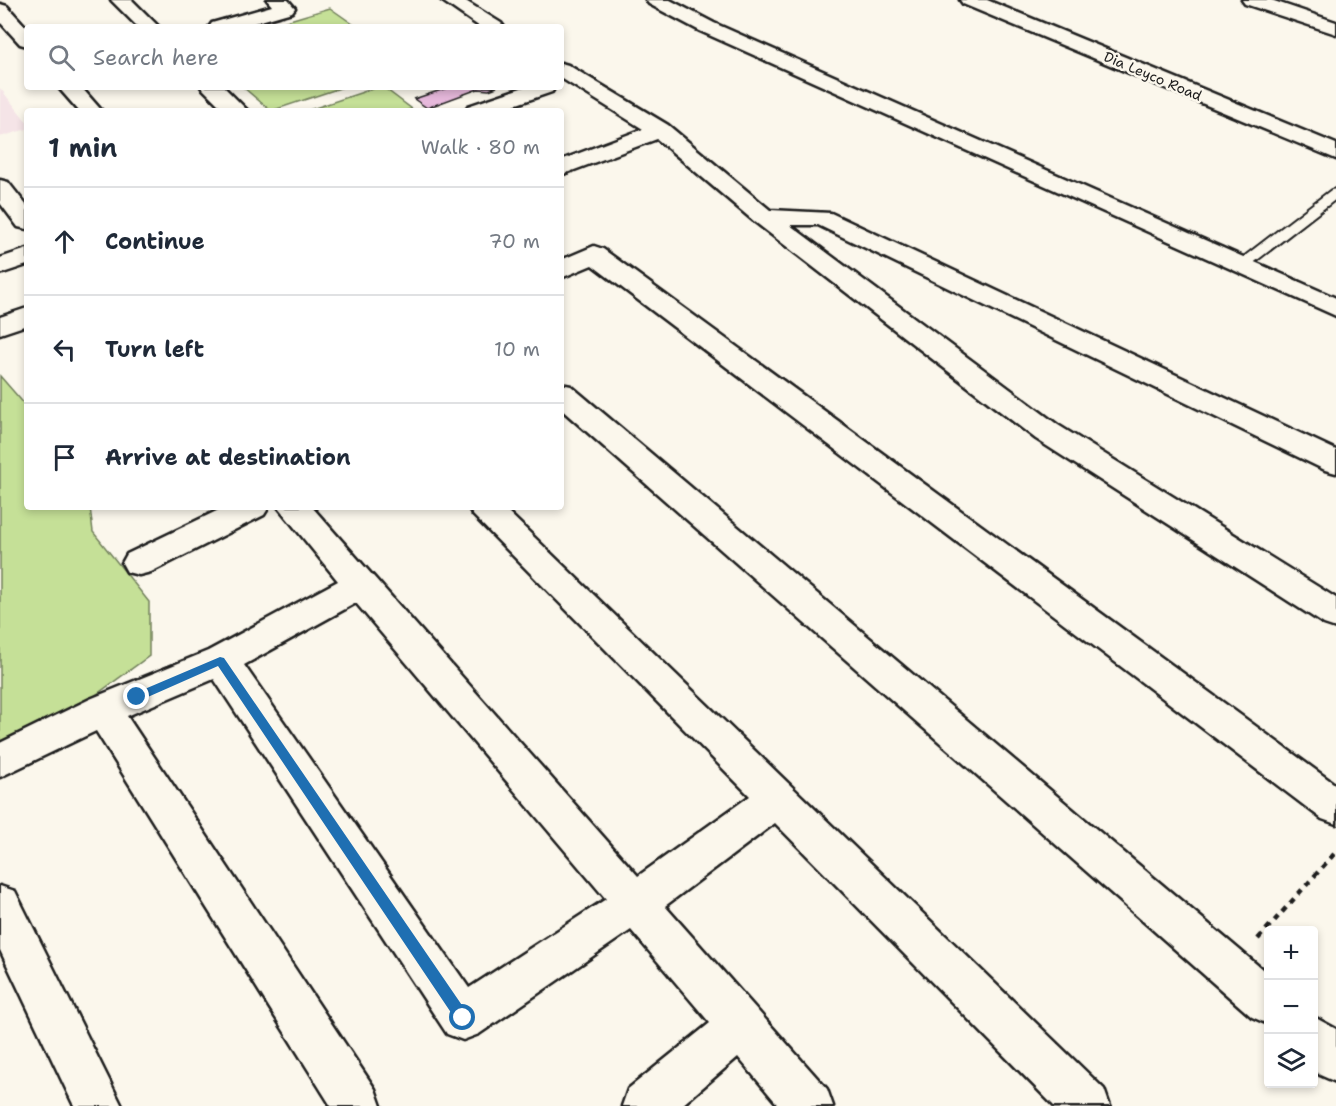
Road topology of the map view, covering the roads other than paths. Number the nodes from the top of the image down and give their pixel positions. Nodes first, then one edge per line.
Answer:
1 (121, 0) edge
2 (277, 0) edge
3 (451, 0) edge
4 (656, 0) edge
5 (970, 0) edge
6 (1251, 0) edge
7 (0, 10) edge
8 (146, 24) edge
9 (229, 24) edge
10 (489, 24) edge
11 (1336, 28) edge
12 (24, 37) edge
13 (565, 75) edge
14 (72, 90) edge
15 (215, 90) edge
16 (536, 90) edge
17 (88, 108) edge
18 (234, 108) edge
19 (484, 108) edge
20 (660, 130) junction
21 (1336, 152) edge
22 (564, 167) edge
23 (1336, 193) edge
24 (764, 217) junction
25 (24, 257) edge
26 (1242, 265) junction
27 (0, 266) edge
28 (564, 269) edge
29 (1336, 308) edge
30 (24, 317) edge
31 (0, 326) edge
32 (564, 396) edge
33 (1336, 463) edge
34 (247, 510) edge
35 (297, 510) edge
36 (487, 510) edge
37 (140, 563) dead end
38 (360, 585) junction
39 (1336, 615) edge
40 (220, 661) junction
41 (103, 710) junction
42 (0, 761) edge
43 (778, 798) junction
44 (1336, 807) edge
45 (634, 904) junction
46 (0, 905) edge
47 (1264, 998) edge
48 (742, 1025) junction
49 (1318, 1043) edge
50 (1336, 1059) edge
51 (99, 1106) edge
52 (358, 1106) edge
53 (645, 1106) edge
54 (810, 1106) edge
55 (1087, 1106) edge

1 - 8 street
2 - 9 street
3 - 10 street
4 - 26 street
5 - 21 street, Dia Leyco Road
6 - 11 street
7 - 12 street
13 - 20 street
14 - 17 street
15 - 18 street
16 - 19 street
20 - 22 street
20 - 24 street
23 - 26 lane
24 - 33 street
24 - 39 street
25 - 27 street
26 - 29 street
28 - 44 street
30 - 31 street
32 - 47 street
34 - 37 street
35 - 38 street
36 - 43 street
38 - 40 street
38 - 45 street
40 - 41 street
40 - 45 street
41 - 42 street
41 - 52 street
43 - 45 street
43 - 55 street
45 - 48 street
46 - 51 street
48 - 53 street
48 - 54 street
49 - 50 street

